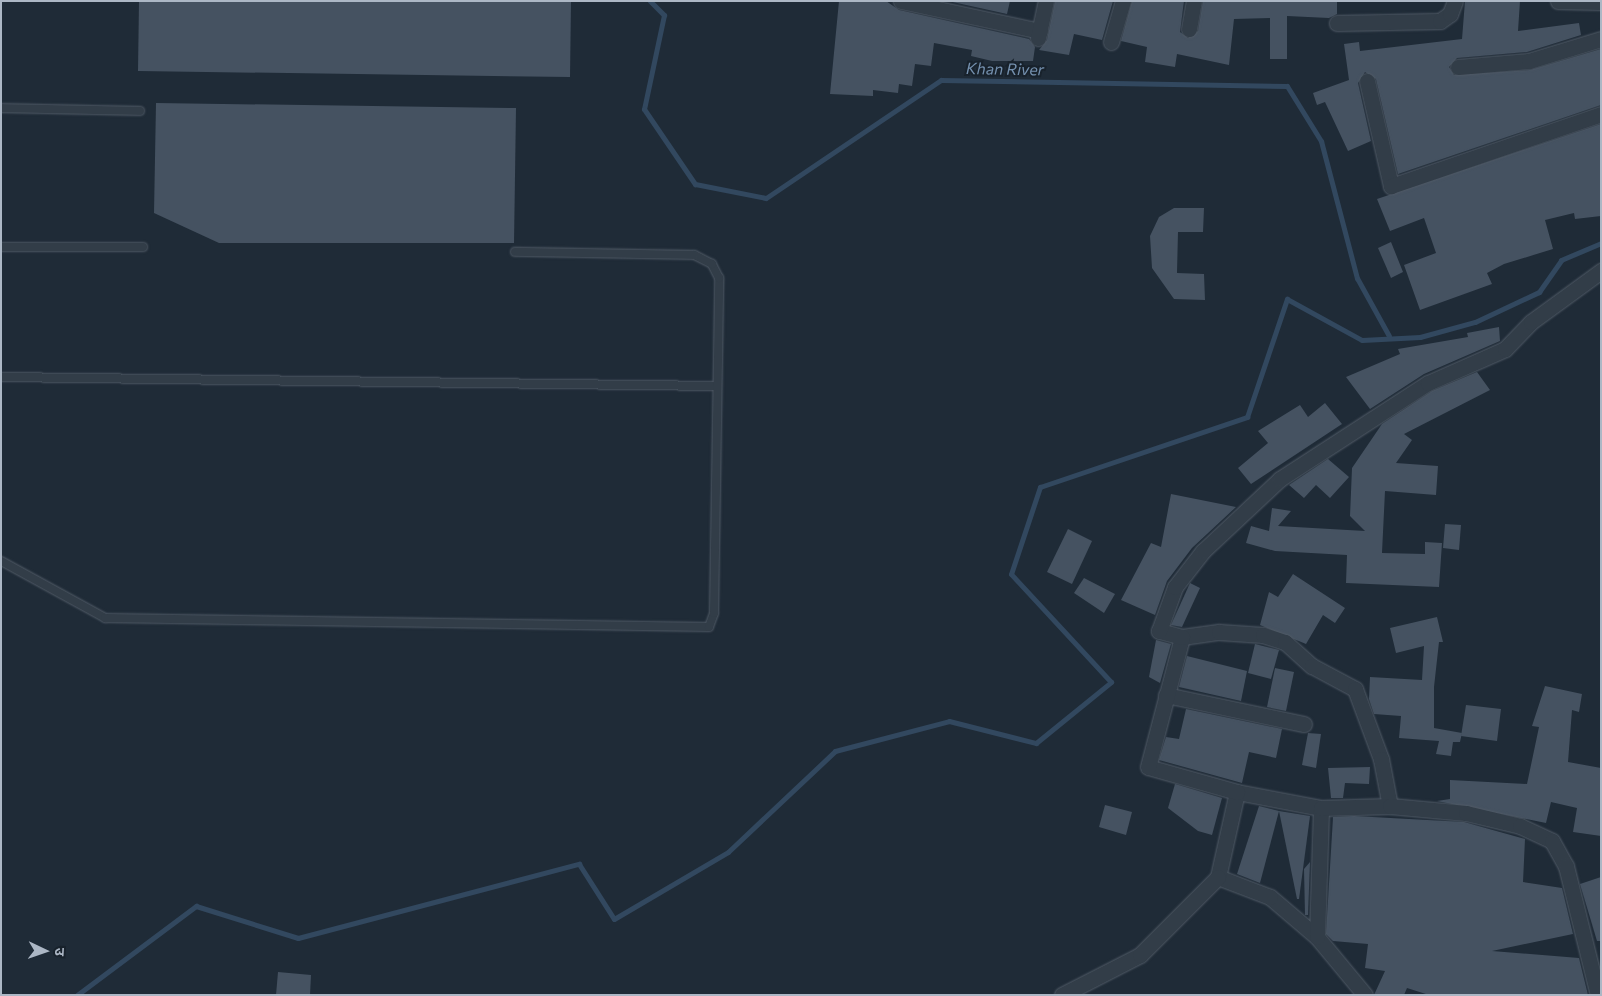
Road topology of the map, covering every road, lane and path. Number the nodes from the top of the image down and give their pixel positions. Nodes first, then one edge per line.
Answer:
1 (901, 1) edge
2 (1046, 1) edge
3 (1123, 1) edge
4 (1194, 1) edge
5 (1455, 1) edge
6 (1558, 1) edge
7 (1601, 2) edge
8 (1337, 23) dead end
9 (1189, 29) dead end
10 (1601, 39) edge
11 (1111, 42) dead end
12 (1458, 66) dead end
13 (1367, 81) dead end
14 (1, 108) edge
15 (140, 111) dead end
16 (1601, 114) edge
17 (143, 246) dead end
18 (1, 247) edge
19 (515, 252) dead end
20 (1601, 271) edge
21 (1, 377) edge
22 (717, 386) junction
23 (1, 561) edge
24 (1182, 637) junction
25 (1166, 695) junction
26 (1304, 724) dead end
27 (1237, 792) junction
28 (1390, 806) junction
29 (1321, 808) junction
30 (1218, 877) junction
31 (1317, 937) junction
32 (1062, 995) edge
33 (1365, 995) edge
34 (1598, 995) edge

1 - 2 street
3 - 11 street
4 - 9 street
5 - 8 street
6 - 7 street
10 - 12 street
13 - 16 street
14 - 15 lane
17 - 18 lane
19 - 22 lane
20 - 24 street
21 - 22 lane
22 - 23 lane
24 - 25 street
24 - 28 street
25 - 26 street
25 - 27 street
27 - 29 street
27 - 30 street
28 - 29 street
28 - 34 street
29 - 31 street
30 - 31 street
30 - 32 street
31 - 33 street

